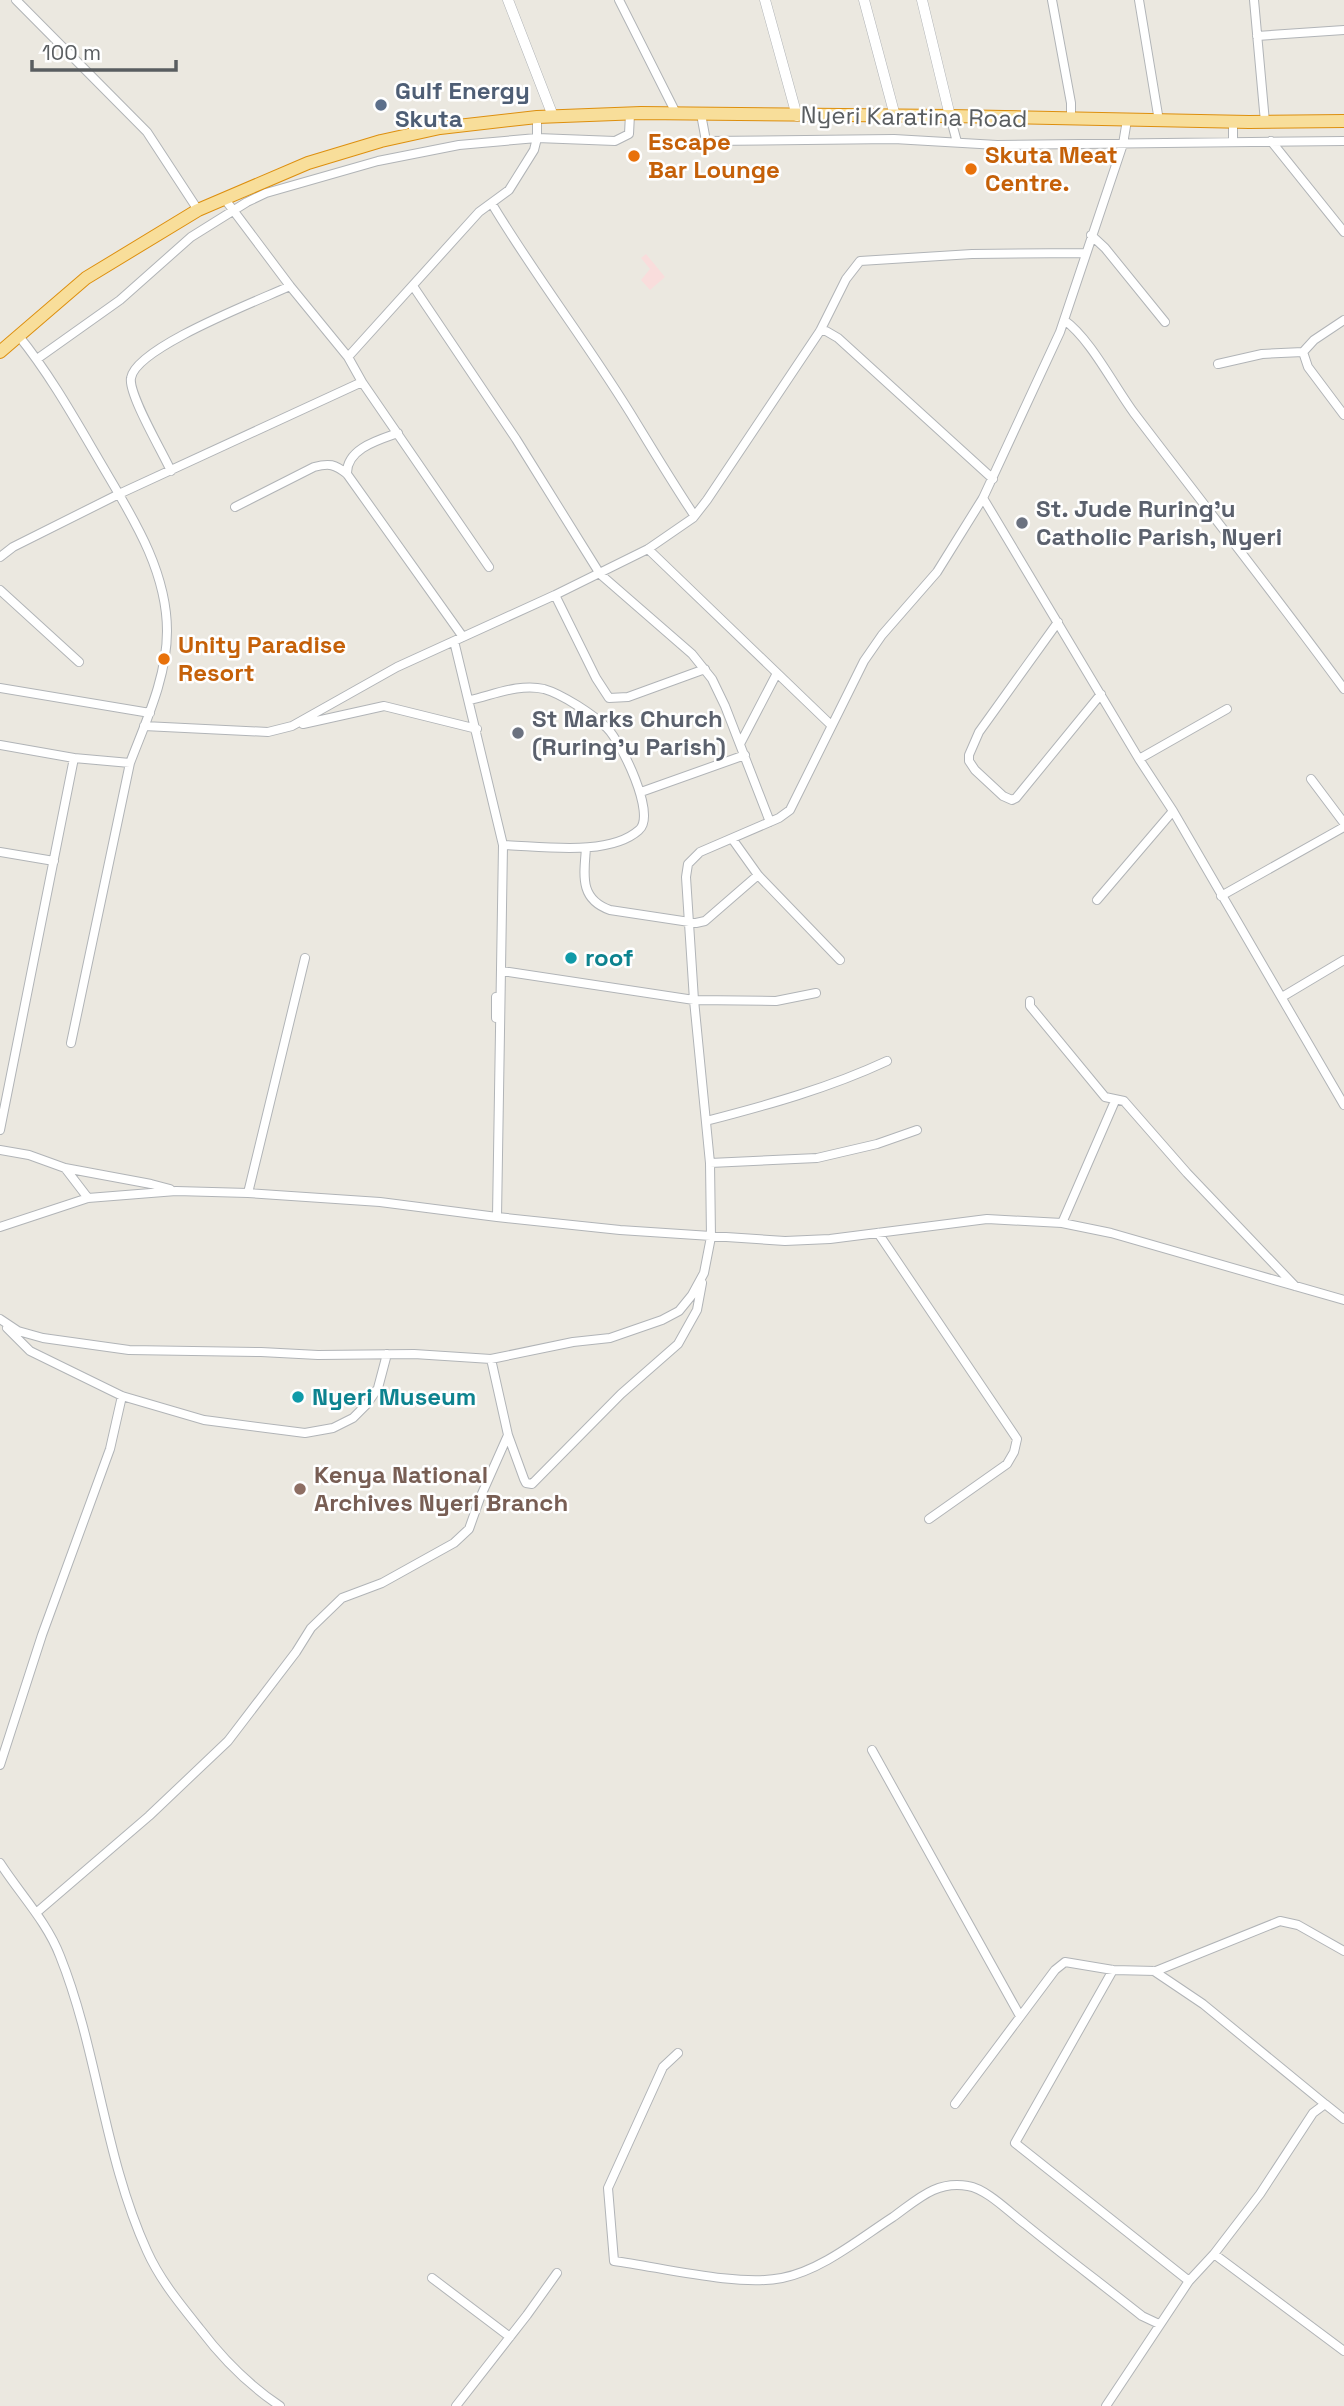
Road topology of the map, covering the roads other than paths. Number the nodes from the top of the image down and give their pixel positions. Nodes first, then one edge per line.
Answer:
1 (16, 0) edge
2 (508, 0) edge
3 (619, 0) edge
4 (765, 0) edge
5 (863, 0) edge
6 (922, 0) edge
7 (1052, 0) edge
8 (1139, 0) edge
9 (1254, 0) edge
10 (1344, 30) edge
11 (1257, 36) junction
12 (676, 113) junction
13 (630, 114) junction
14 (701, 114) junction
15 (553, 116) junction
16 (797, 116) junction
17 (895, 116) junction
18 (950, 116) junction
19 (537, 117) junction
20 (1071, 119) junction
21 (1127, 120) junction
22 (1158, 121) junction
23 (1344, 121) edge
24 (1233, 122) junction
25 (1265, 122) junction
26 (537, 138) junction
27 (1271, 141) junction
28 (1344, 141) edge
29 (957, 142) junction
30 (1233, 142) junction
31 (1124, 144) junction
32 (308, 163) junction
33 (314, 180) junction
34 (224, 198) junction
35 (492, 204) junction
36 (198, 210) junction
37 (234, 211) junction
38 (1344, 232) edge
39 (1091, 235) junction
40 (1085, 253) junction
41 (290, 286) junction
42 (413, 286) junction
43 (1064, 320) junction
44 (1344, 320) edge
45 (1165, 322) dead end
46 (820, 331) junction
47 (18, 335) junction
48 (0, 352) edge
49 (1303, 352) junction
50 (348, 357) junction
51 (37, 359) junction
52 (1218, 364) dead end
53 (362, 382) junction
54 (1344, 415) edge
55 (398, 433) junction
56 (171, 471) junction
57 (347, 474) junction
58 (993, 478) junction
59 (119, 495) junction
60 (983, 498) junction
61 (235, 507) dead end
62 (694, 515) junction
63 (648, 549) junction
64 (0, 556) edge
65 (489, 567) dead end
66 (600, 574) junction
67 (0, 590) edge
68 (555, 595) junction
69 (1058, 622) junction
70 (458, 639) junction
71 (79, 662) dead end
72 (705, 669) junction
73 (777, 673) junction
74 (0, 688) edge
75 (1344, 689) edge
76 (1101, 694) junction
77 (470, 700) junction
78 (1227, 709) dead end
79 (150, 713) junction
80 (831, 724) junction
81 (144, 726) junction
82 (289, 727) junction
83 (477, 729) junction
84 (740, 744) junction
85 (0, 745) edge
86 (745, 755) junction
87 (74, 758) junction
88 (1139, 759) junction
89 (130, 763) junction
90 (1311, 779) dead end
91 (641, 792) junction
92 (1173, 811) junction
93 (770, 822) junction
94 (1344, 825) edge
95 (733, 839) junction
96 (503, 845) junction
97 (586, 848) junction
98 (0, 852) edge
99 (54, 861) junction
100 (758, 875) junction
101 (1221, 896) junction
102 (1097, 900) dead end
103 (690, 922) junction
104 (305, 958) dead end
105 (839, 960) dead end
106 (1344, 960) edge
107 (502, 971) junction
108 (816, 993) dead end
109 (496, 997) dead end
110 (1282, 997) junction
111 (694, 1000) junction
112 (1030, 1001) dead end
113 (71, 1043) dead end
114 (887, 1061) dead end
115 (1342, 1098) edge
116 (1115, 1101) junction
117 (706, 1121) junction
118 (0, 1130) edge
119 (917, 1130) dead end
120 (0, 1150) edge
121 (710, 1163) junction
122 (65, 1168) junction
123 (176, 1191) junction
124 (248, 1193) junction
125 (89, 1198) junction
126 (497, 1217) junction
127 (1062, 1223) junction
128 (0, 1227) edge
129 (878, 1233) junction
130 (711, 1237) junction
131 (704, 1273) junction
132 (1296, 1286) junction
133 (1344, 1300) edge
134 (0, 1320) edge
135 (387, 1354) junction
136 (491, 1359) junction
137 (122, 1396) junction
138 (509, 1435) junction
139 (929, 1519) dead end
140 (872, 1750) dead end
141 (0, 1765) edge
142 (0, 1863) edge
143 (36, 1913) junction
144 (1344, 1951) edge
145 (1113, 1970) junction
146 (1154, 1971) junction
147 (1020, 2016) junction
148 (678, 2053) dead end
149 (955, 2104) dead end
150 (1325, 2105) junction
151 (1344, 2119) edge
152 (1214, 2253) junction
153 (557, 2273) dead end
154 (432, 2278) dead end
155 (1189, 2280) junction
156 (1159, 2324) junction
157 (510, 2337) junction
158 (1344, 2351) edge
159 (460, 2404) edge
160 (280, 2406) edge
161 (1106, 2406) edge

1 - 36 street
2 - 15 street
3 - 12 street
4 - 16 street
5 - 17 street
6 - 18 street
7 - 20 street
8 - 22 street
9 - 11 street
10 - 11 street
11 - 25 street
12 - 13 highway, Nyeri Karatina Road
12 - 14 highway, Nyeri Karatina Road
13 - 15 highway, Nyeri Karatina Road
13 - 26 street
14 - 16 highway, Nyeri Karatina Road
14 - 29 street
15 - 19 highway, Nyeri Karatina Road
16 - 17 highway, Nyeri Karatina Road
17 - 18 highway, Nyeri Karatina Road
18 - 20 highway, Nyeri Karatina Road
18 - 29 street
19 - 26 street
19 - 32 highway, Nyeri Karatina Road
20 - 21 highway, Nyeri Karatina Road
21 - 22 highway, Nyeri Karatina Road
21 - 31 street
22 - 24 highway, Nyeri Karatina Road
23 - 25 highway, Nyeri Karatina Road
24 - 25 highway, Nyeri Karatina Road
24 - 30 street
26 - 33 street
26 - 35 street
27 - 28 street
27 - 30 street
27 - 38 street
29 - 31 street
30 - 31 street
31 - 39 street
32 - 33 street
32 - 34 highway, Nyeri Karatina Road
33 - 37 street
34 - 36 highway, Nyeri Karatina Road
34 - 37 street
35 - 42 street
35 - 62 street
36 - 47 highway, Nyeri Karatina Road
37 - 41 street
37 - 51 street
39 - 40 street
39 - 45 street
40 - 43 street
40 - 46 street
41 - 50 street
41 - 56 street
42 - 50 street
42 - 66 street
43 - 58 street
43 - 75 street
44 - 49 street
46 - 58 street
46 - 62 street
47 - 48 highway, Nyeri Karatina Road
47 - 51 street
49 - 52 street
49 - 54 street
50 - 53 street
51 - 59 street
53 - 55 street
53 - 56 street
55 - 57 street
55 - 65 street
56 - 59 street
57 - 61 street
57 - 70 street
58 - 60 street
59 - 64 street
59 - 79 street
60 - 69 street
60 - 80 street
62 - 63 street
63 - 66 street
63 - 73 street
66 - 68 street
66 - 72 street
67 - 71 street
68 - 70 street
68 - 72 street
69 - 76 street
69 - 76 street
70 - 77 street
70 - 82 street
72 - 84 street
73 - 80 street
73 - 84 street
74 - 79 street
76 - 88 street
77 - 83 street
77 - 91 street
78 - 88 street
79 - 81 street
80 - 93 street
81 - 82 street
81 - 89 street
82 - 83 street
83 - 96 street
84 - 86 street
85 - 87 street
86 - 91 street
86 - 93 street
87 - 89 street
87 - 99 street
88 - 92 street
89 - 113 street
90 - 94 street
91 - 97 street
92 - 101 street
92 - 102 street
93 - 95 street
94 - 101 street
95 - 100 street
95 - 103 street
96 - 97 street
96 - 107 street
97 - 103 street
98 - 99 street
99 - 118 street
100 - 103 street
100 - 105 street
101 - 110 street
103 - 111 street
104 - 124 street
106 - 110 street
107 - 111 street
107 - 126 street
108 - 111 street
109 - 126 street
110 - 115 street
111 - 117 street
112 - 116 street
114 - 117 street
116 - 127 street
116 - 132 street
117 - 121 street
119 - 121 street
120 - 122 street
121 - 130 street
122 - 123 street
122 - 125 street
123 - 124 street
123 - 125 street
124 - 126 street
125 - 128 street
126 - 130 street
127 - 129 street
127 - 132 street
129 - 130 street
129 - 139 street
130 - 131 street
131 - 136 street
131 - 138 street
132 - 133 street
134 - 135 street
134 - 137 street
135 - 136 street
135 - 137 street
136 - 138 street
137 - 141 street
138 - 143 street
140 - 147 street
142 - 143 street
143 - 160 street
144 - 146 street
145 - 146 street
145 - 147 street
145 - 155 street
146 - 150 street
147 - 149 street
148 - 156 street
150 - 151 street
150 - 152 street
152 - 155 street
152 - 158 street
153 - 157 street
154 - 157 street
155 - 156 street
156 - 161 street
157 - 159 street

